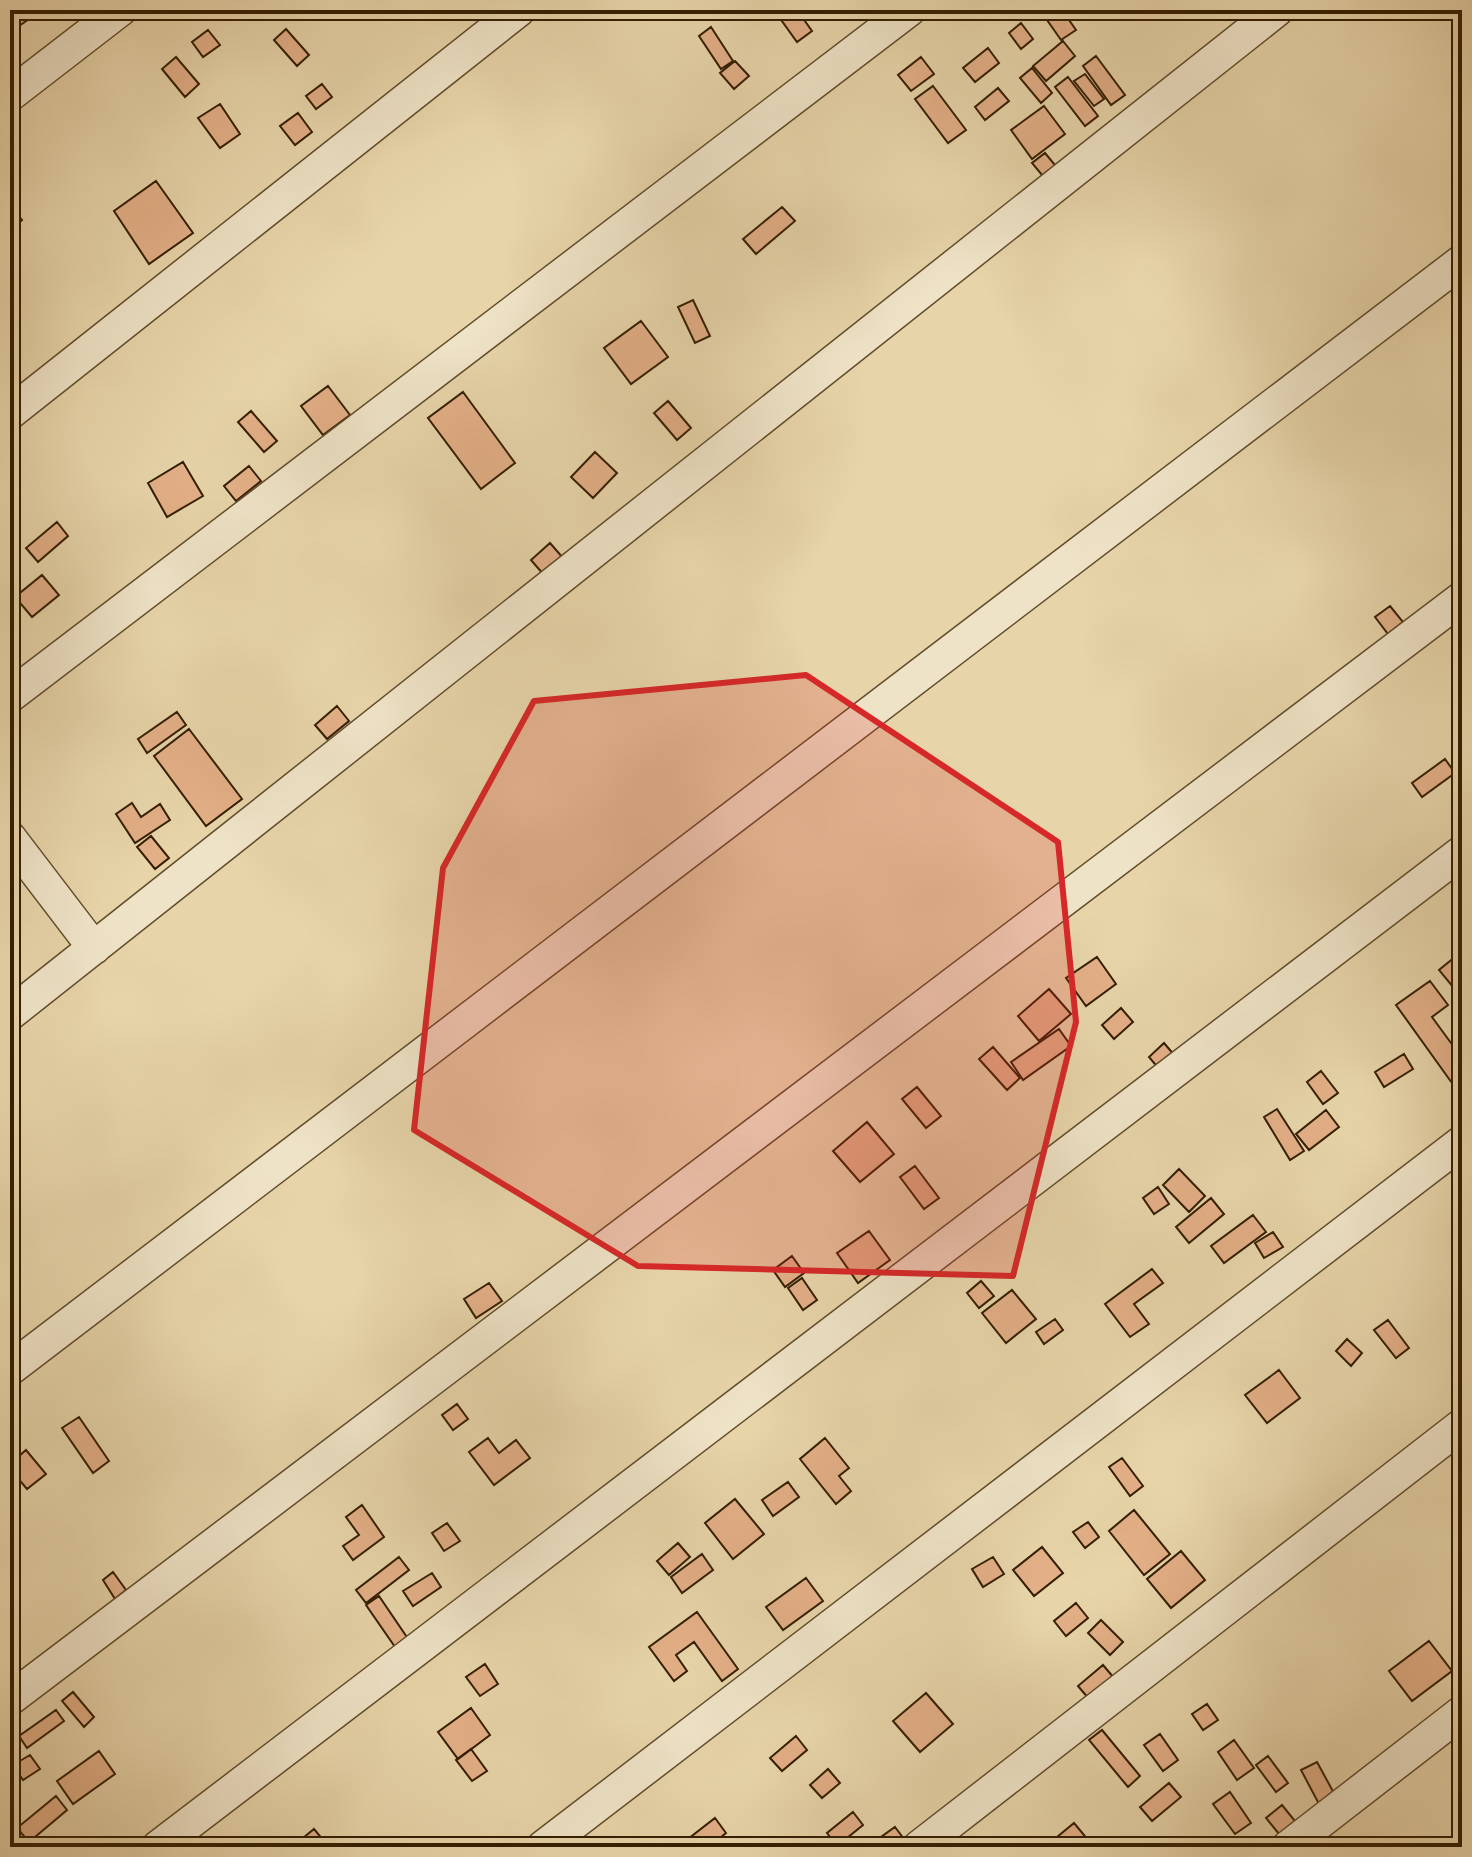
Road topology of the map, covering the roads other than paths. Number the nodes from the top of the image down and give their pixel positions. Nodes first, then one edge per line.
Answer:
1 (120, 10) edge
2 (519, 10) edge
3 (1277, 10) edge
4 (902, 12) edge
5 (10, 95) edge
6 (1462, 261) edge
7 (10, 413) edge
8 (1462, 598) edge
9 (10, 696) edge
10 (10, 838) edge
11 (1462, 852) edge
12 (94, 948) junction
13 (10, 1014) edge
14 (1462, 1142) edge
15 (10, 1369) edge
16 (1462, 1425) edge
17 (10, 1699) edge
18 (1462, 1712) edge
19 (158, 1847) edge
20 (543, 1847) edge
21 (919, 1847) edge
22 (1288, 1847) edge

1 - 5 street
2 - 7 street
3 - 12 street
4 - 9 street
6 - 15 street
8 - 17 street
10 - 12 street
11 - 19 street
12 - 13 street
14 - 20 street
16 - 21 street
18 - 22 street

